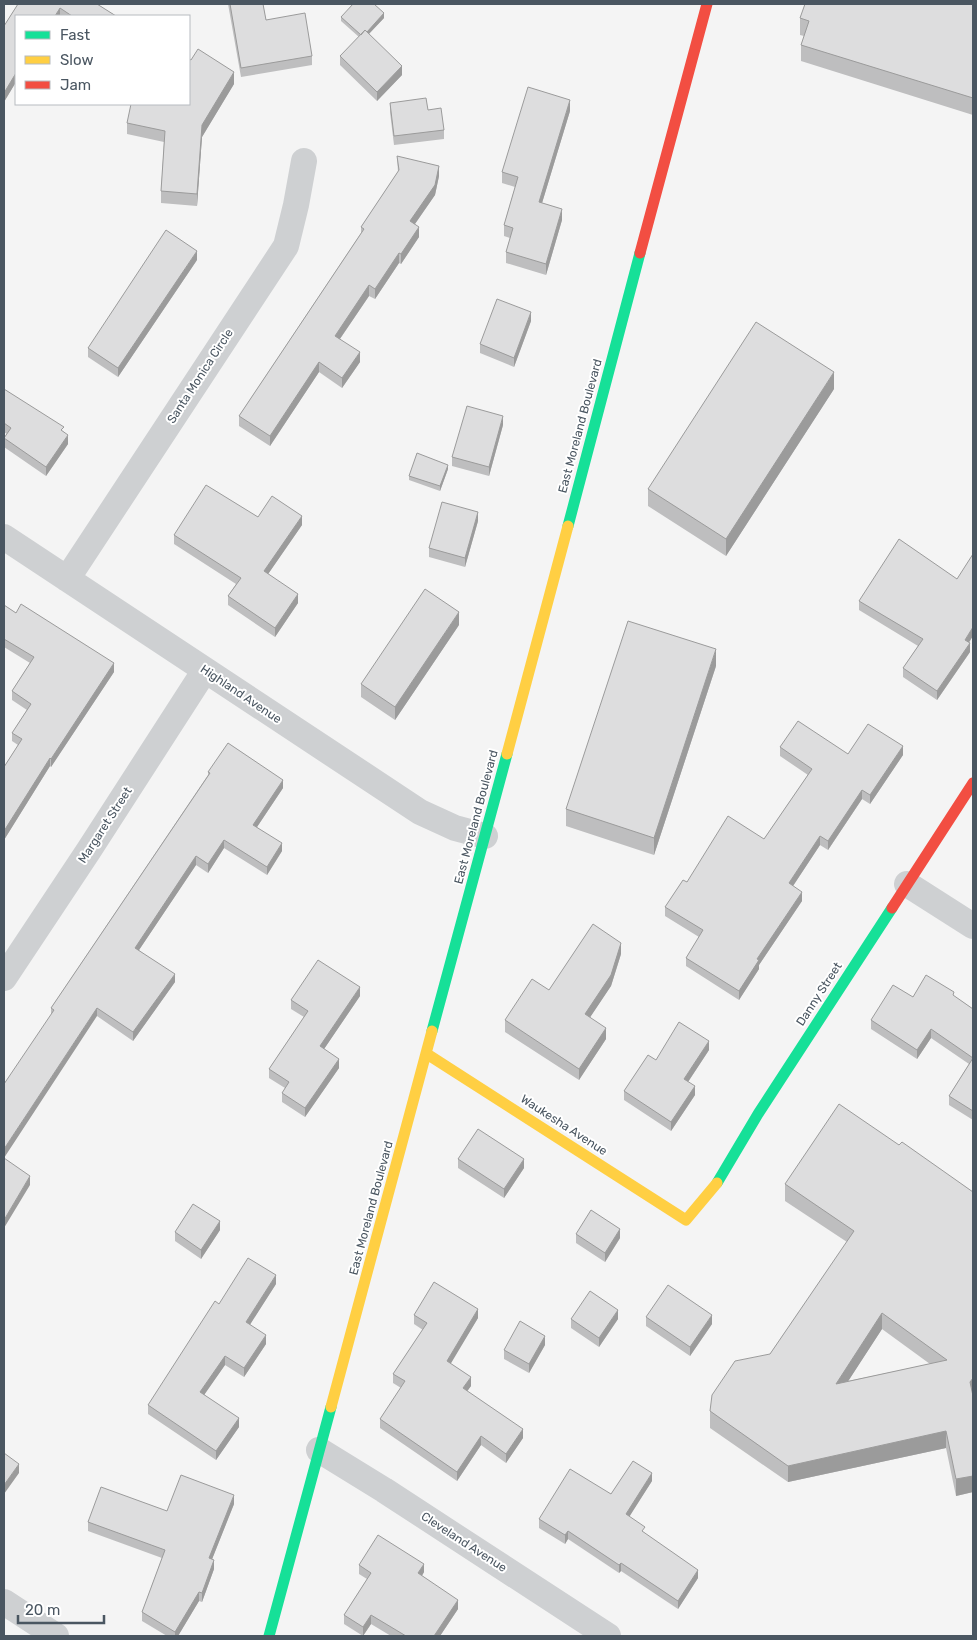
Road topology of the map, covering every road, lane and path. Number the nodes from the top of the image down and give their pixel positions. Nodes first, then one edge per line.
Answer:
1 (707, 4) edge
2 (304, 161) dead end
3 (4, 537) edge
4 (67, 579) junction
5 (205, 670) junction
6 (973, 783) edge
7 (485, 836) junction
8 (906, 884) junction
9 (973, 926) edge
10 (4, 978) edge
11 (426, 1054) junction
12 (686, 1220) joint
13 (319, 1450) junction
14 (4, 1602) edge
15 (56, 1636) edge
16 (269, 1636) edge
17 (608, 1636) edge

1 - 7 main road, East Moreland Boulevard
2 - 4 street, Santa Monica Circle
3 - 4 street, Highland Avenue
4 - 5 street, Highland Avenue
5 - 7 street, Highland Avenue
5 - 10 street, Margaret Street
6 - 8 main road, Danny Street
7 - 11 main road, East Moreland Boulevard
8 - 9 street
8 - 12 main road, Danny Street
11 - 12 main road, Waukesha Avenue
11 - 13 main road, East Moreland Boulevard
13 - 16 main road, East Moreland Boulevard
13 - 17 street, Cleveland Avenue
14 - 15 street

